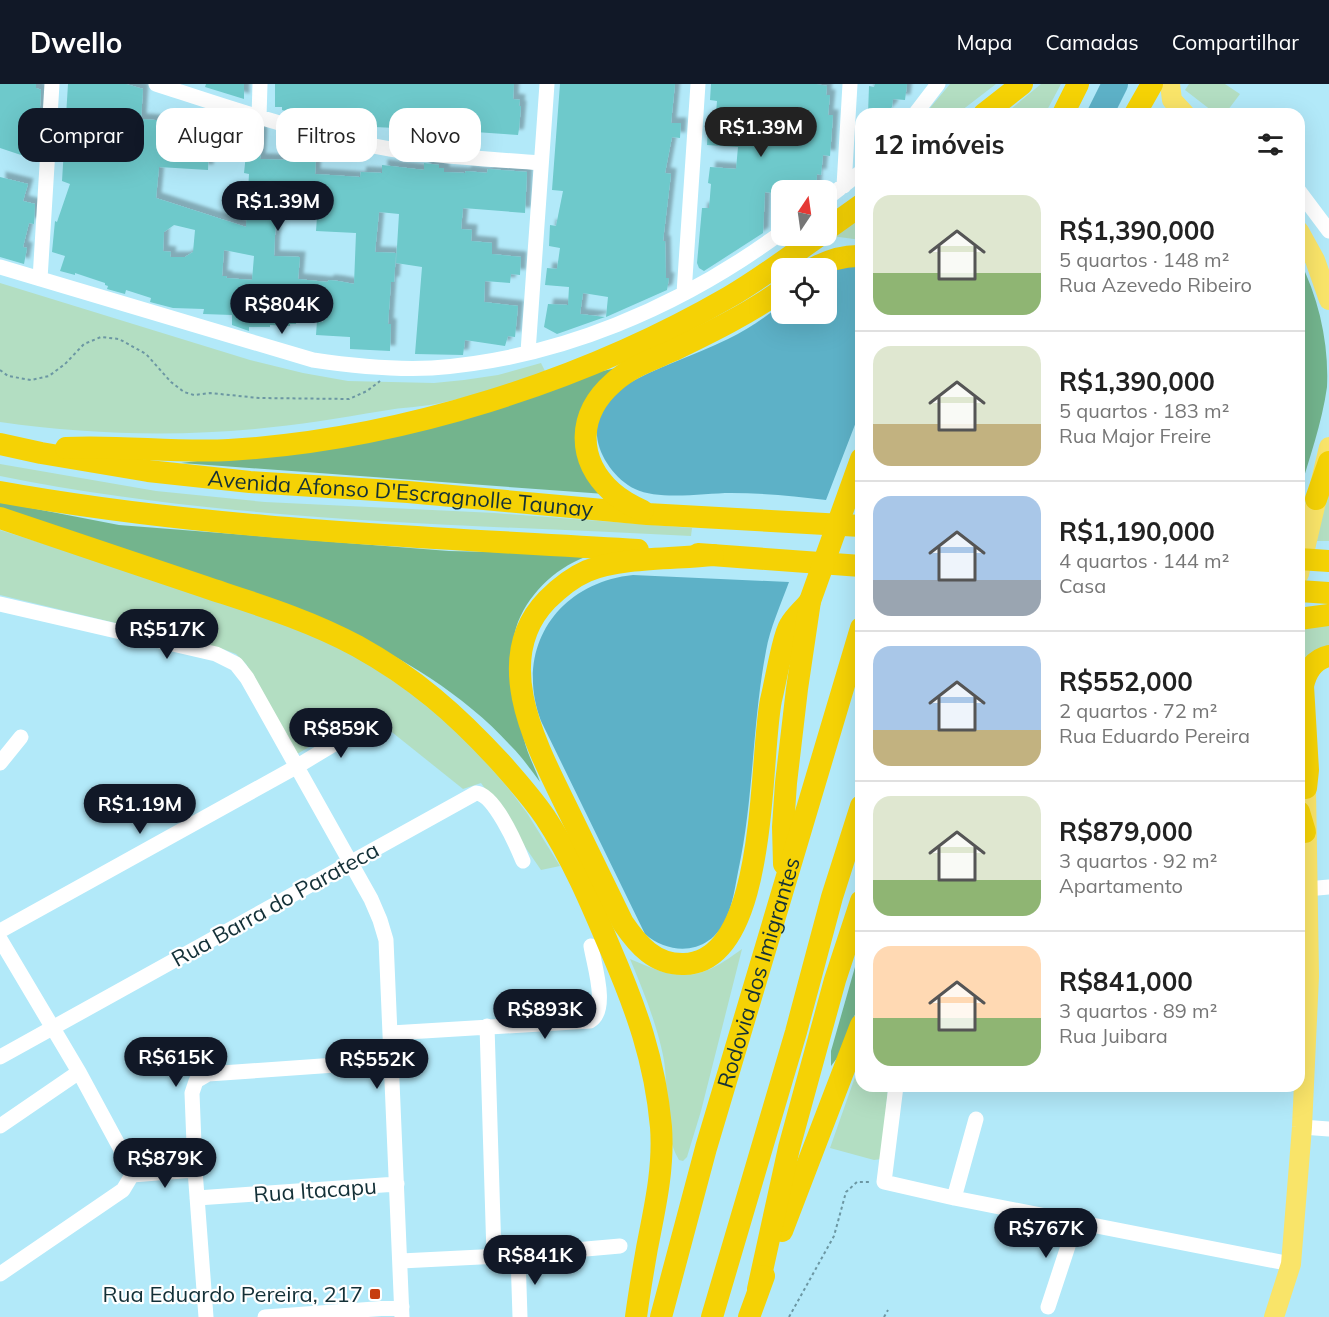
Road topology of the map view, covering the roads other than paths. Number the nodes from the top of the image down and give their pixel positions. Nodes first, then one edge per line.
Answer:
1 (52, 84) edge
2 (156, 84) edge
3 (261, 84) edge
4 (547, 84) edge
5 (698, 84) edge
6 (850, 84) edge
7 (938, 84) edge
8 (1022, 84) edge
9 (1078, 84) edge
10 (1153, 84) edge
11 (1170, 84) edge
12 (231, 108) edge
13 (260, 108) edge
14 (920, 108) edge
15 (992, 108) edge
16 (1066, 108) edge
17 (1139, 108) edge
18 (1147, 108) edge
19 (1179, 108) edge
20 (264, 118) edge
21 (541, 163) junction
22 (855, 177) edge
23 (844, 186) junction
24 (837, 191) edge
25 (1305, 199) edge
26 (855, 209) edge
27 (837, 222) edge
28 (1329, 231) edge
29 (771, 239) edge
30 (1305, 242) edge
31 (804, 246) edge
32 (855, 257) edge
33 (837, 259) edge
34 (0, 267) edge
35 (40, 279) junction
36 (684, 293) junction
37 (771, 297) edge
38 (1329, 300) edge
39 (528, 352) junction
40 (0, 444) edge
41 (1329, 447) edge
42 (28, 450) junction
43 (1329, 462) edge
44 (855, 476) edge
45 (0, 492) edge
46 (1314, 506) junction
47 (647, 514) junction
48 (0, 518) edge
49 (855, 526) edge
50 (1305, 547) edge
51 (714, 555) junction
52 (1305, 559) edge
53 (1329, 561) edge
54 (855, 565) edge
55 (1305, 591) edge
56 (1329, 593) edge
57 (810, 601) junction
58 (0, 604) edge
59 (1329, 615) edge
60 (1305, 617) edge
61 (855, 648) edge
62 (1329, 656) edge
63 (1305, 678) edge
64 (1305, 720) edge
65 (369, 723) dead end
66 (21, 737) dead end
67 (0, 763) edge
68 (296, 767) junction
69 (1305, 785) edge
70 (1306, 788) junction
71 (1305, 796) edge
72 (855, 825) edge
73 (523, 861) dead end
74 (351, 862) junction
75 (1305, 862) edge
76 (785, 883) junction
77 (1329, 886) edge
78 (1307, 889) junction
79 (855, 918) edge
80 (0, 931) edge
81 (0, 939) edge
82 (591, 946) dead end
83 (1305, 948) edge
84 (487, 1026) junction
85 (53, 1028) junction
86 (391, 1033) junction
87 (855, 1044) edge
88 (0, 1057) edge
89 (392, 1061) junction
90 (79, 1072) junction
91 (895, 1092) edge
92 (1302, 1092) edge
93 (976, 1119) dead end
94 (0, 1126) edge
95 (1302, 1127) junction
96 (1329, 1128) edge
97 (195, 1170) junction
98 (132, 1175) junction
99 (397, 1184) junction
100 (196, 1198) junction
101 (954, 1198) junction
102 (1076, 1222) junction
103 (620, 1246) dead end
104 (494, 1255) junction
105 (518, 1255) junction
106 (401, 1261) junction
107 (1291, 1264) junction
108 (0, 1274) edge
109 (758, 1289) junction
110 (1048, 1307) dead end
111 (402, 1312) edge
112 (206, 1317) edge
113 (265, 1317) edge
114 (520, 1317) edge
115 (636, 1317) edge
116 (661, 1317) edge
117 (712, 1317) edge
118 (749, 1317) edge
119 (1274, 1317) edge

1 - 35 street
2 - 12 street
3 - 13 street
4 - 21 street
5 - 36 street
6 - 23 street
7 - 14 street
8 - 15 highway
9 - 16 highway
10 - 17 highway
10 - 18 highway
11 - 19 main road
20 - 21 street
21 - 39 street
22 - 23 street
23 - 24 street
25 - 28 street
26 - 27 highway
29 - 36 street
30 - 38 main road
31 - 42 highway
32 - 33 highway
34 - 35 street
35 - 39 street
36 - 39 street
37 - 47 highway
40 - 42 highway, Avenida Afonso D'Escragnolle Taunay
41 - 46 main road
42 - 47 highway, Avenida Afonso D'Escragnolle Taunay
43 - 46 highway
44 - 57 highway
45 - 51 highway, Avenida Afonso D'Escragnolle Taunay
46 - 50 main road
47 - 49 highway, Avenida Afonso D'Escragnolle Taunay
48 - 115 highway
51 - 54 highway, Avenida Afonso D'Escragnolle Taunay
51 - 57 highway
52 - 53 highway
55 - 56 highway
57 - 76 highway
58 - 68 street
59 - 60 highway
61 - 76 highway, Rodovia dos Imigrantes
62 - 63 highway
64 - 70 highway
65 - 68 street
66 - 67 street
68 - 74 street
68 - 80 street
69 - 70 main road
70 - 71 main road
72 - 117 highway
73 - 74 street, Rua Barra do Parateca
74 - 85 street, Rua Barra do Parateca
74 - 86 street
75 - 78 main road
76 - 116 highway, Rodovia dos Imigrantes
77 - 78 street
78 - 83 main road
79 - 109 highway
81 - 85 street
82 - 84 street
84 - 86 street
84 - 104 street
85 - 88 street, Rua Barra do Parateca
85 - 90 street
86 - 89 street
87 - 109 highway
89 - 97 street
89 - 99 street
90 - 94 street
90 - 98 street
91 - 101 street
92 - 95 main road
93 - 101 street
95 - 96 street
95 - 107 main road
97 - 98 street
97 - 100 street
98 - 108 street
99 - 100 street, Rua Itacapu
99 - 106 street
100 - 112 street
101 - 102 street
102 - 107 street
102 - 110 street
103 - 105 street
104 - 105 street
104 - 106 street
105 - 114 street
106 - 111 street
107 - 119 main road
109 - 118 highway
111 - 113 street

